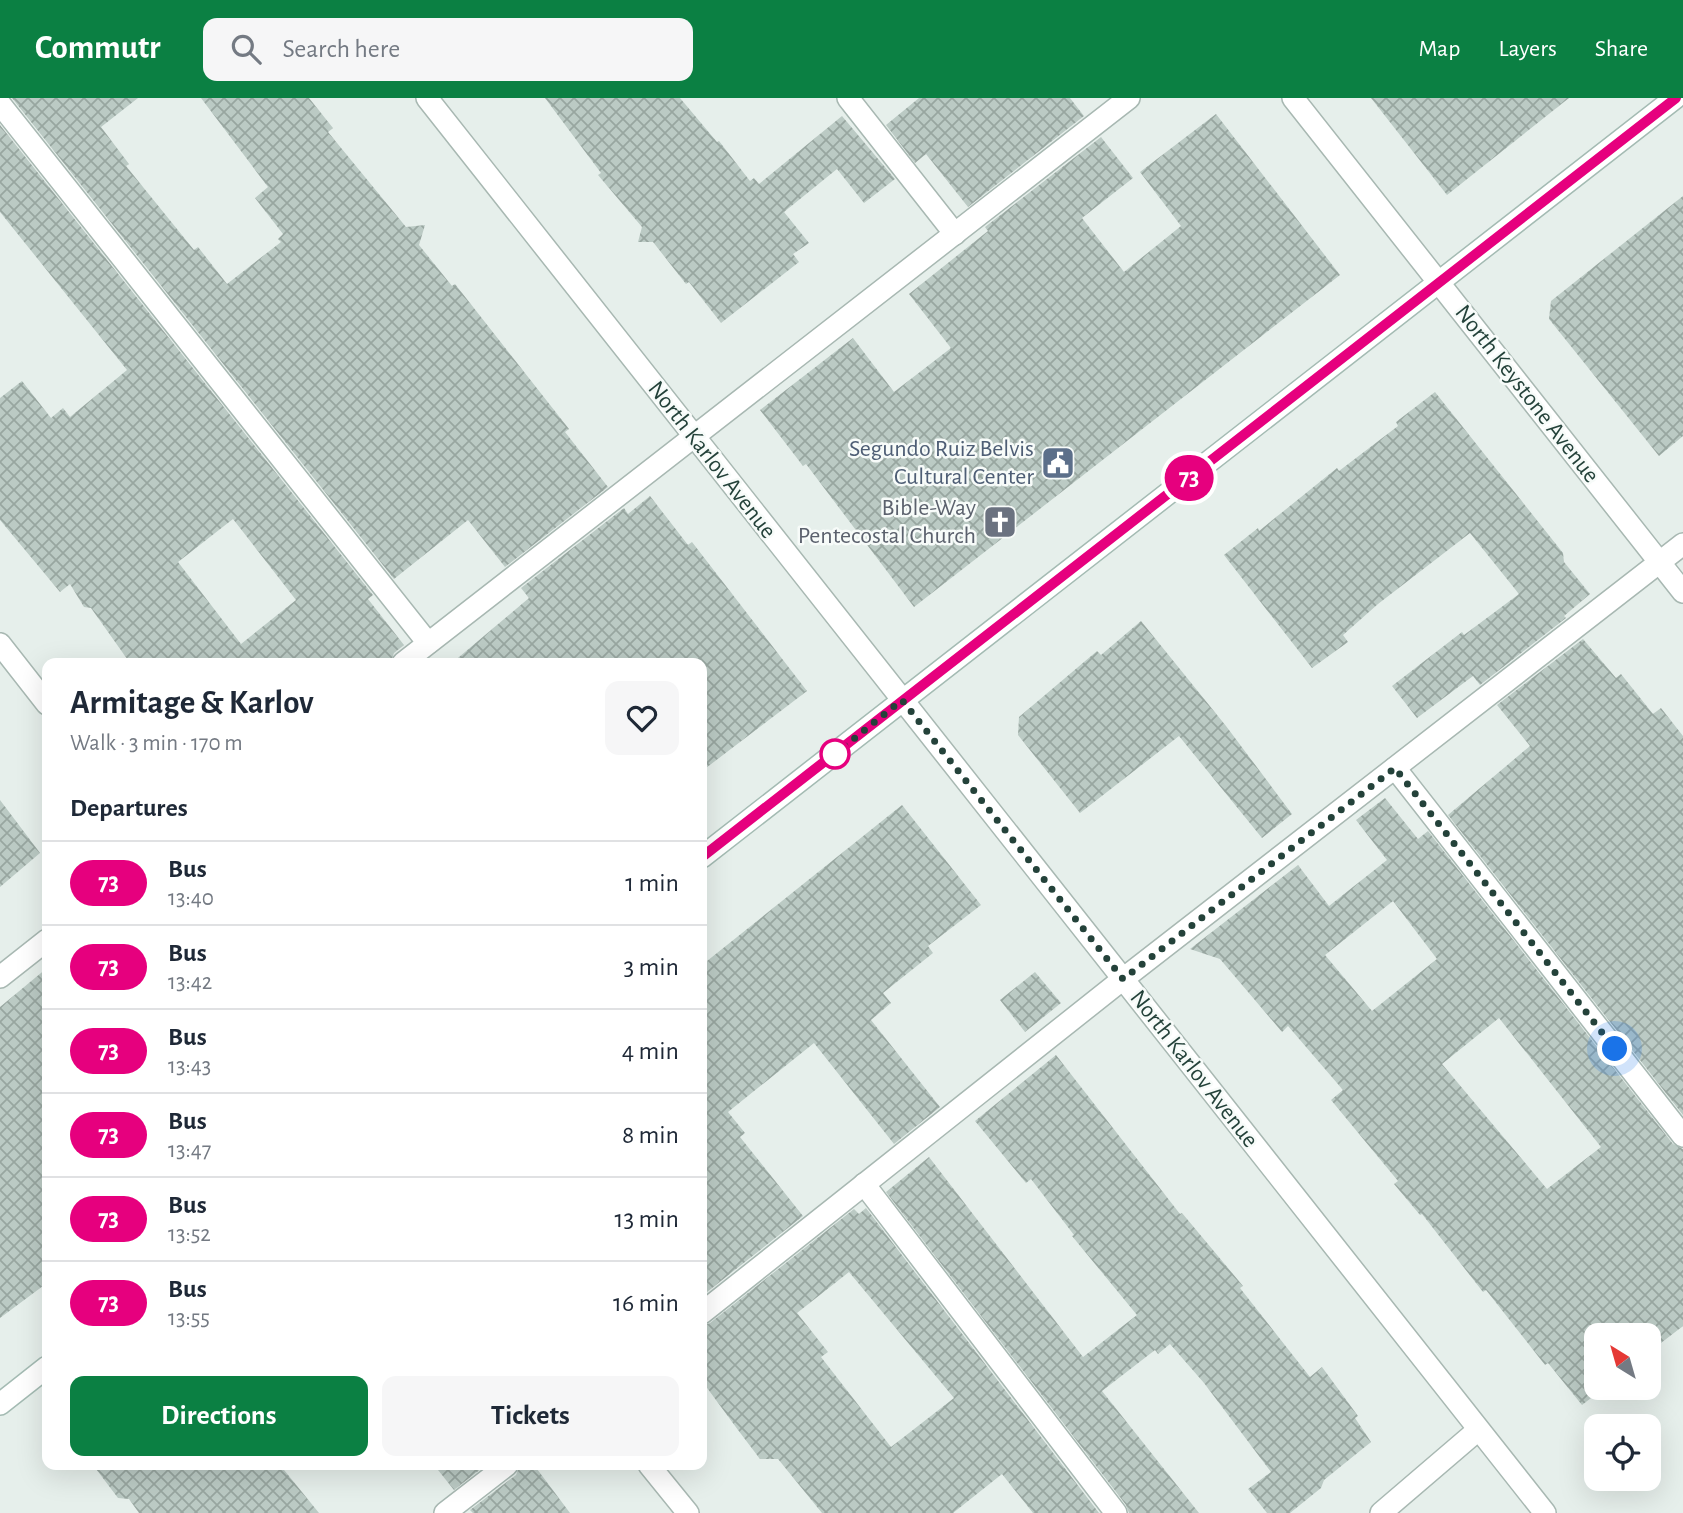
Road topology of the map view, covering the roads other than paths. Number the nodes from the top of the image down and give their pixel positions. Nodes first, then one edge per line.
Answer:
1 (426, 98) edge
2 (848, 98) edge
3 (1129, 98) edge
4 (1293, 98) edge
5 (1675, 98) edge
6 (0, 104) edge
7 (955, 234) junction
8 (1439, 283) junction
9 (694, 437) junction
10 (1683, 544) edge
11 (1660, 562) junction
12 (1683, 592) edge
13 (428, 643) junction
14 (0, 644) edge
15 (409, 658) edge
16 (42, 698) edge
17 (902, 700) junction
18 (1395, 768) junction
19 (707, 853) edge
20 (42, 944) edge
21 (0, 977) edge
22 (1123, 979) junction
23 (1683, 1136) edge
24 (864, 1185) junction
25 (707, 1309) edge
26 (42, 1371) edge
27 (0, 1404) edge
28 (1478, 1430) junction
29 (501, 1470) edge
30 (653, 1470) edge
31 (1392, 1510) edge
32 (445, 1513) edge
33 (688, 1513) edge
34 (1116, 1513) edge
35 (1545, 1513) edge

1 - 9 street, North Karlov Avenue
2 - 7 street
3 - 7 street
4 - 8 street, North Keystone Avenue
5 - 8 street
6 - 13 street
7 - 9 street
8 - 11 street, North Keystone Avenue
8 - 17 street
9 - 13 street
9 - 17 street, North Karlov Avenue
10 - 11 street
11 - 12 street, North Keystone Avenue
11 - 18 street
13 - 15 street
14 - 16 street
17 - 19 street
17 - 22 street, North Karlov Avenue
18 - 22 street
18 - 23 street
20 - 21 street
22 - 24 street
22 - 28 street, North Karlov Avenue
24 - 25 street
24 - 34 street
26 - 27 street
28 - 31 street
28 - 35 street, North Karlov Avenue
29 - 32 street
30 - 33 street

